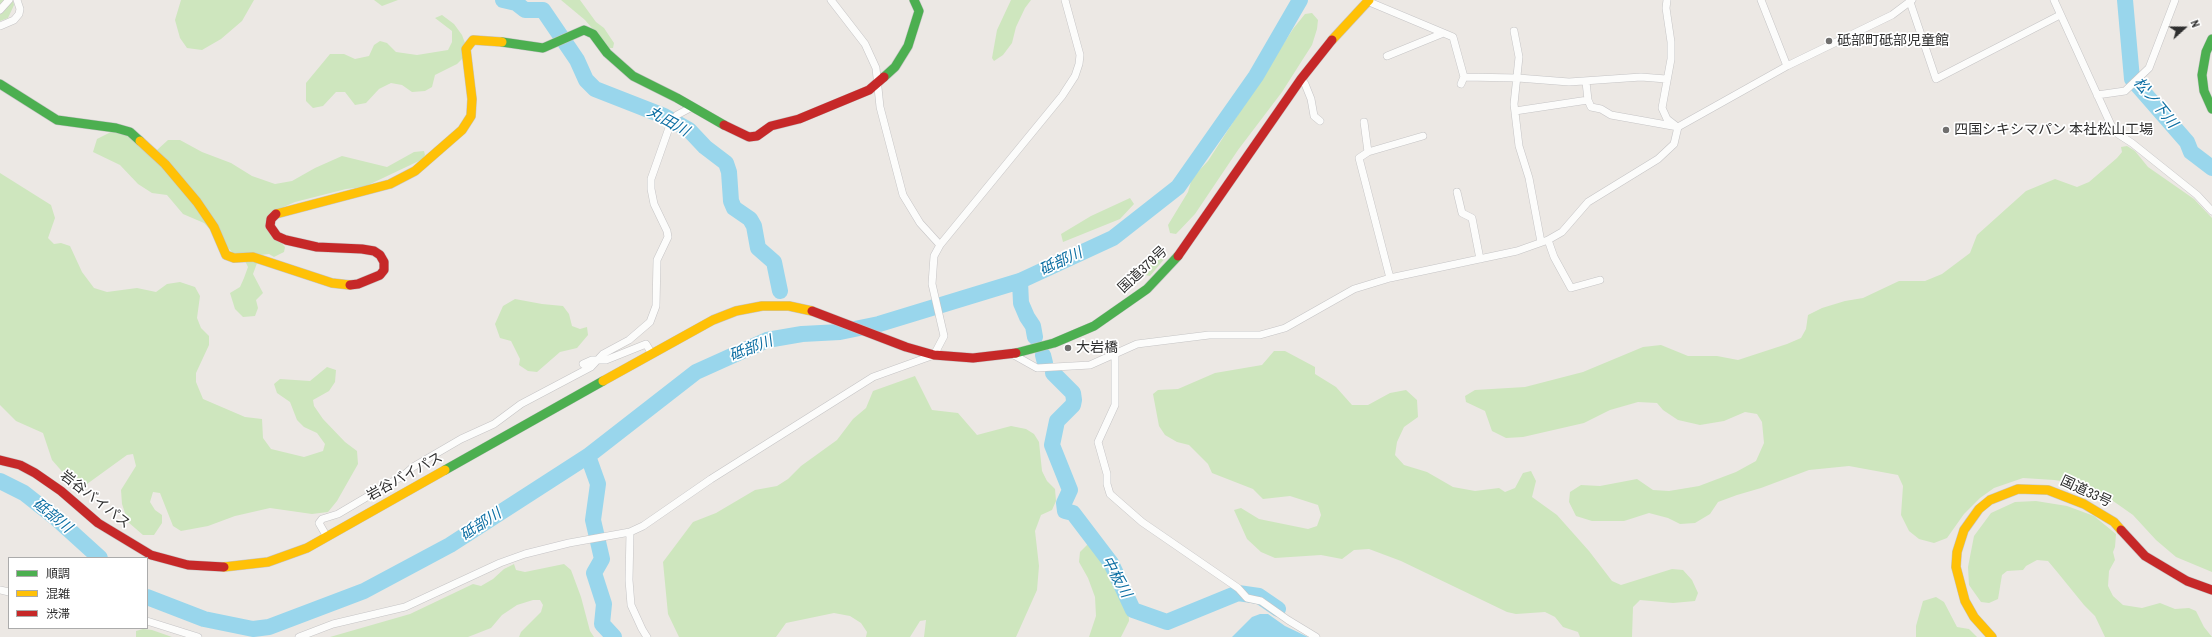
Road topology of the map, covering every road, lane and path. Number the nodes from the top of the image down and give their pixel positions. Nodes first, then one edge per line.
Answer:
1 (9, 0) edge
2 (18, 0) edge
3 (831, 0) edge
4 (914, 0) edge
5 (1065, 0) edge
6 (1667, 0) edge
7 (1761, 0) edge
8 (2054, 0) edge
9 (2175, 0) edge
10 (1368, 1) edge
11 (1911, 1) edge
12 (0, 10) edge
13 (2060, 15) junction
14 (0, 26) edge
15 (1514, 31) dead end
16 (1441, 34) junction
17 (2212, 39) edge
18 (1387, 56) dead end
19 (1787, 66) junction
20 (1518, 78) junction
21 (1301, 79) junction
22 (1666, 79) junction
23 (878, 82) junction
24 (1586, 82) junction
25 (0, 84) edge
26 (2097, 94) junction
27 (1588, 100) junction
28 (692, 107) junction
29 (2212, 110) edge
30 (1514, 111) junction
31 (1320, 121) dead end
32 (1364, 122) dead end
33 (1678, 127) junction
34 (1423, 136) dead end
35 (1368, 152) junction
36 (1457, 192) dead end
37 (2212, 211) edge
38 (1545, 241) junction
39 (940, 245) junction
40 (1480, 259) junction
41 (1390, 278) junction
42 (1600, 280) dead end
43 (826, 315) joint
44 (652, 354) junction
45 (1012, 354) junction
46 (934, 355) junction
47 (1115, 355) junction
48 (598, 359) junction
49 (583, 364) dead end
50 (0, 460) edge
51 (630, 532) junction
52 (327, 537) junction
53 (2212, 590) edge
54 (148, 621) edge
55 (198, 637) edge
56 (299, 637) edge
57 (647, 637) edge
58 (1316, 637) edge
59 (1992, 637) edge

1 - 12 street
2 - 14 street
3 - 23 street
4 - 23 main road
5 - 39 street
6 - 22 street
7 - 19 street
8 - 13 street
9 - 26 street
10 - 16 street
10 - 21 main road, 国道379号
11 - 13 street
11 - 19 street
13 - 26 street
15 - 20 street
16 - 18 street
16 - 20 street
17 - 29 main road
19 - 33 street
20 - 24 street
20 - 30 street
21 - 31 street
21 - 45 main road, 国道379号
22 - 24 street
22 - 33 street
23 - 28 main road
23 - 39 street
24 - 27 street
25 - 28 main road
26 - 37 street
27 - 30 street
27 - 33 street
28 - 48 street
30 - 38 street
32 - 35 street
33 - 38 street
34 - 35 street
35 - 41 street
36 - 40 street
38 - 40 street
38 - 42 street
39 - 46 street
40 - 41 street
41 - 47 street
43 - 44 main road, 岩谷バイパス
43 - 46 main road, 国道379号
44 - 48 street
44 - 52 main road, 岩谷バイパス
45 - 46 main road, 国道379号
45 - 47 street
46 - 51 street
47 - 58 street
48 - 49 street
48 - 52 street
50 - 52 main road, 岩谷バイパス
51 - 56 street
51 - 57 street
53 - 59 main road, 国道33号
54 - 55 street

